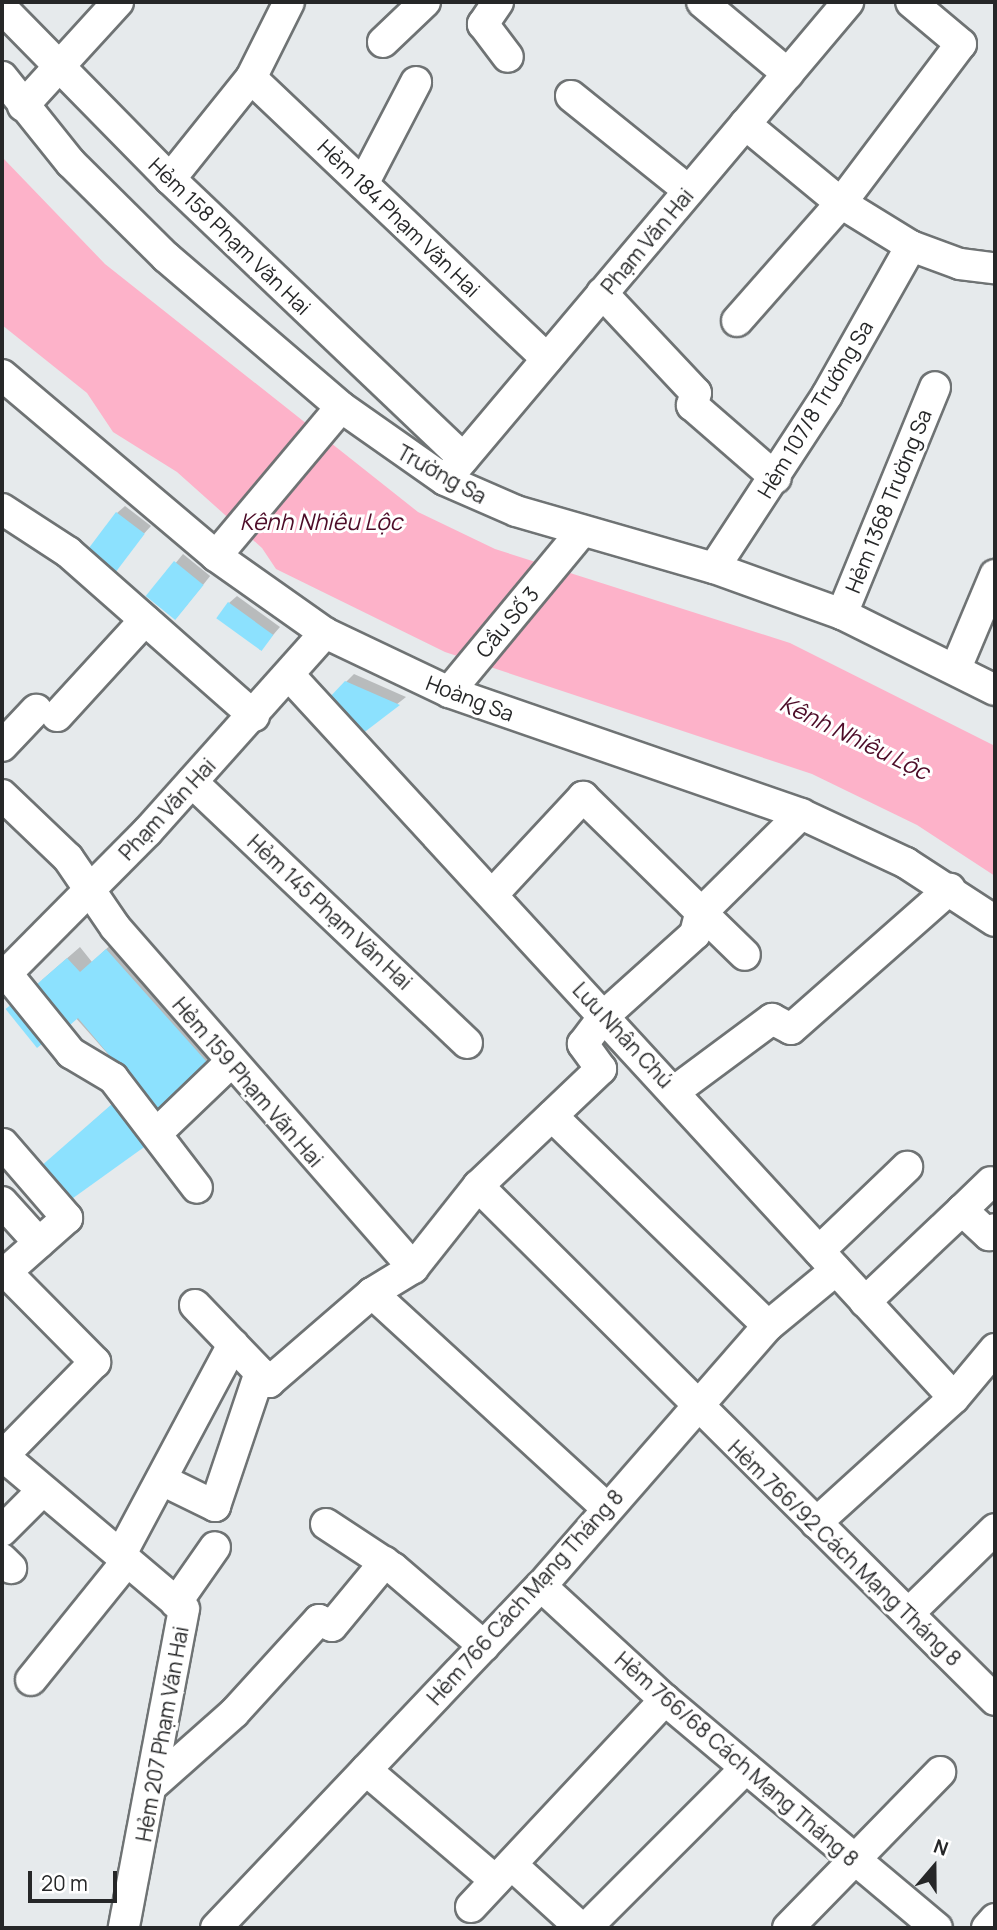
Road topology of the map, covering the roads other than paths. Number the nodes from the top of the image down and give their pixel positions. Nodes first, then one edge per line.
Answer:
1 (118, 2) edge
2 (289, 2) edge
3 (425, 2) edge
4 (498, 2) edge
5 (702, 2) edge
6 (848, 2) edge
7 (911, 2) edge
8 (2, 8) edge
9 (383, 42) dead end
10 (508, 57) dead end
11 (57, 67) junction
12 (788, 74) junction
13 (2, 77) edge
14 (251, 78) junction
15 (416, 82) dead end
16 (571, 96) dead end
17 (23, 106) junction
18 (745, 124) junction
19 (170, 179) junction
20 (363, 184) junction
21 (689, 191) junction
22 (841, 203) junction
23 (911, 246) junction
24 (995, 268) edge
25 (602, 293) junction
26 (737, 321) dead end
27 (547, 359) junction
28 (2, 375) edge
29 (935, 387) dead end
30 (334, 416) junction
31 (454, 469) junction
32 (776, 478) junction
33 (2, 509) edge
34 (574, 542) junction
35 (223, 547) junction
36 (713, 568) junction
37 (995, 575) edge
38 (842, 614) junction
39 (145, 620) junction
40 (325, 633) junction
41 (956, 668) junction
42 (289, 675) junction
43 (457, 682) junction
44 (995, 690) edge
45 (254, 716) junction
46 (2, 746) edge
47 (192, 782) junction
48 (2, 795) edge
49 (801, 814) junction
50 (92, 889) junction
51 (950, 889) junction
52 (492, 895) junction
53 (700, 914) junction
54 (995, 921) edge
55 (745, 956) dead end
56 (4, 976) edge
57 (605, 1015) junction
58 (467, 1043) dead end
59 (230, 1063) junction
60 (675, 1091) junction
61 (552, 1116) junction
62 (159, 1131) junction
63 (3, 1144) edge
64 (907, 1167) dead end
65 (991, 1182) dead end
66 (478, 1186) junction
67 (197, 1188) dead end
68 (2, 1202) edge
69 (962, 1210) junction
70 (995, 1229) edge
71 (39, 1243) junction
72 (828, 1261) junction
73 (413, 1268) junction
74 (372, 1293) junction
75 (865, 1302) junction
76 (195, 1305) dead end
77 (768, 1326) junction
78 (233, 1344) junction
79 (995, 1349) edge
80 (260, 1373) junction
81 (954, 1398) junction
82 (695, 1406) junction
83 (2, 1455) edge
84 (164, 1481) junction
85 (42, 1491) junction
86 (607, 1508) junction
87 (816, 1523) junction
88 (326, 1524) dead end
89 (995, 1529) edge
90 (2, 1531) edge
91 (215, 1547) dead end
92 (123, 1558) junction
93 (385, 1562) junction
94 (541, 1586) junction
95 (176, 1603) junction
96 (909, 1613) junction
97 (484, 1646) junction
98 (31, 1680) dead end
99 (665, 1700) junction
100 (995, 1700) edge
101 (746, 1769) junction
102 (366, 1770) junction
103 (940, 1772) dead end
104 (155, 1783) junction
105 (852, 1858) junction
106 (504, 1872) junction
107 (471, 1907) dead end
108 (995, 1919) edge
109 (124, 1928) edge
110 (216, 1928) edge
111 (583, 1928) edge
112 (788, 1928) edge
113 (937, 1928) edge
114 (987, 1928) edge

1 - 11 street
2 - 14 street
3 - 9 street
4 - 10 street
5 - 12 street
6 - 12 street, Phạm Văn Hai
7 - 22 street
8 - 11 street, Hẻm 158 Phạm Văn Hai
11 - 17 street
11 - 19 street, Hẻm 158 Phạm Văn Hai
12 - 18 street, Phạm Văn Hai
13 - 17 street, Trường Sa
14 - 19 street
14 - 20 street, Hẻm 184 Phạm Văn Hai
15 - 20 street
16 - 21 street
17 - 30 street, Trường Sa
18 - 21 street, Phạm Văn Hai
18 - 22 street
19 - 31 street, Hẻm 158 Phạm Văn Hai
20 - 27 street, Hẻm 184 Phạm Văn Hai
21 - 25 street, Phạm Văn Hai
22 - 23 street
22 - 26 street
23 - 24 street
23 - 32 street, Hẻm 107/8 Trường Sa
25 - 27 street, Phạm Văn Hai
25 - 32 street
27 - 31 street, Phạm Văn Hai
28 - 35 street, Hoàng Sa
29 - 38 street, Hẻm 1368 Trường Sa
30 - 31 street, Trường Sa
30 - 35 street
31 - 34 street, Trường Sa
32 - 36 street, Hẻm 107/8 Trường Sa
33 - 39 street
34 - 36 street, Trường Sa
34 - 43 street, Cầu Số 3
35 - 40 street, Hoàng Sa
36 - 38 street, Trường Sa
37 - 41 street
38 - 41 street, Trường Sa
39 - 45 street
39 - 46 street
40 - 42 street, Phạm Văn Hai
40 - 43 street, Hoàng Sa
41 - 44 street, Trường Sa
42 - 45 street, Phạm Văn Hai
42 - 52 street, Lưu Nhân Chú
43 - 49 street, Hoàng Sa
45 - 47 street, Phạm Văn Hai
47 - 50 street, Phạm Văn Hai
47 - 58 street, Hẻm 145 Phạm Văn Hai
48 - 50 street, Hẻm 159 Phạm Văn Hai
49 - 51 street, Hoàng Sa
49 - 53 street
50 - 56 street, Phạm Văn Hai
50 - 59 street, Hẻm 159 Phạm Văn Hai
51 - 54 street, Hoàng Sa
51 - 60 street
52 - 53 street
52 - 57 street, Lưu Nhân Chú
53 - 55 street
53 - 57 street
56 - 62 street
57 - 60 street, Lưu Nhân Chú
57 - 61 street
59 - 62 street
59 - 73 street, Hẻm 159 Phạm Văn Hai
60 - 72 street, Lưu Nhân Chú
61 - 66 street
61 - 77 street
62 - 67 street
63 - 71 street
64 - 72 street, Hẻm 766 Cách Mạng Tháng 8
65 - 69 street
66 - 73 street
66 - 82 street, Hẻm 766/92 Cách Mạng Tháng 8
68 - 71 street
69 - 70 street
69 - 75 street
71 - 83 street
72 - 75 street, Lưu Nhân Chú
72 - 77 street, Hẻm 766 Cách Mạng Tháng 8
73 - 74 street
74 - 80 street
74 - 86 street
75 - 81 street, Lưu Nhân Chú
76 - 78 street
77 - 82 street, Hẻm 766 Cách Mạng Tháng 8
78 - 80 street
78 - 84 street
79 - 81 street
80 - 84 street
81 - 87 street
82 - 86 street, Hẻm 766 Cách Mạng Tháng 8
82 - 87 street, Hẻm 766/92 Cách Mạng Tháng 8
83 - 85 street, Hẻm 207 Phạm Văn Hai
84 - 92 street
85 - 90 street
85 - 92 street, Hẻm 207 Phạm Văn Hai
86 - 94 street, Hẻm 766 Cách Mạng Tháng 8
87 - 96 street, Hẻm 766/92 Cách Mạng Tháng 8
88 - 93 street
89 - 96 street
91 - 95 street
92 - 95 street, Hẻm 207 Phạm Văn Hai
92 - 98 street
93 - 97 street
93 - 104 street
94 - 97 street, Hẻm 766 Cách Mạng Tháng 8
94 - 99 street, Hẻm 766/68 Cách Mạng Tháng 8
95 - 104 street, Hẻm 207 Phạm Văn Hai
96 - 100 street, Hẻm 766/92 Cách Mạng Tháng 8
97 - 102 street, Hẻm 766 Cách Mạng Tháng 8
99 - 101 street, Hẻm 766/68 Cách Mạng Tháng 8
99 - 106 street
101 - 105 street, Hẻm 766/68 Cách Mạng Tháng 8
101 - 111 street
102 - 106 street
102 - 110 street, Hẻm 766 Cách Mạng Tháng 8
103 - 105 street
104 - 109 street, Hẻm 207 Phạm Văn Hai
105 - 112 street
105 - 113 street, Hẻm 766/68 Cách Mạng Tháng 8
106 - 107 street
106 - 111 street
108 - 114 street

